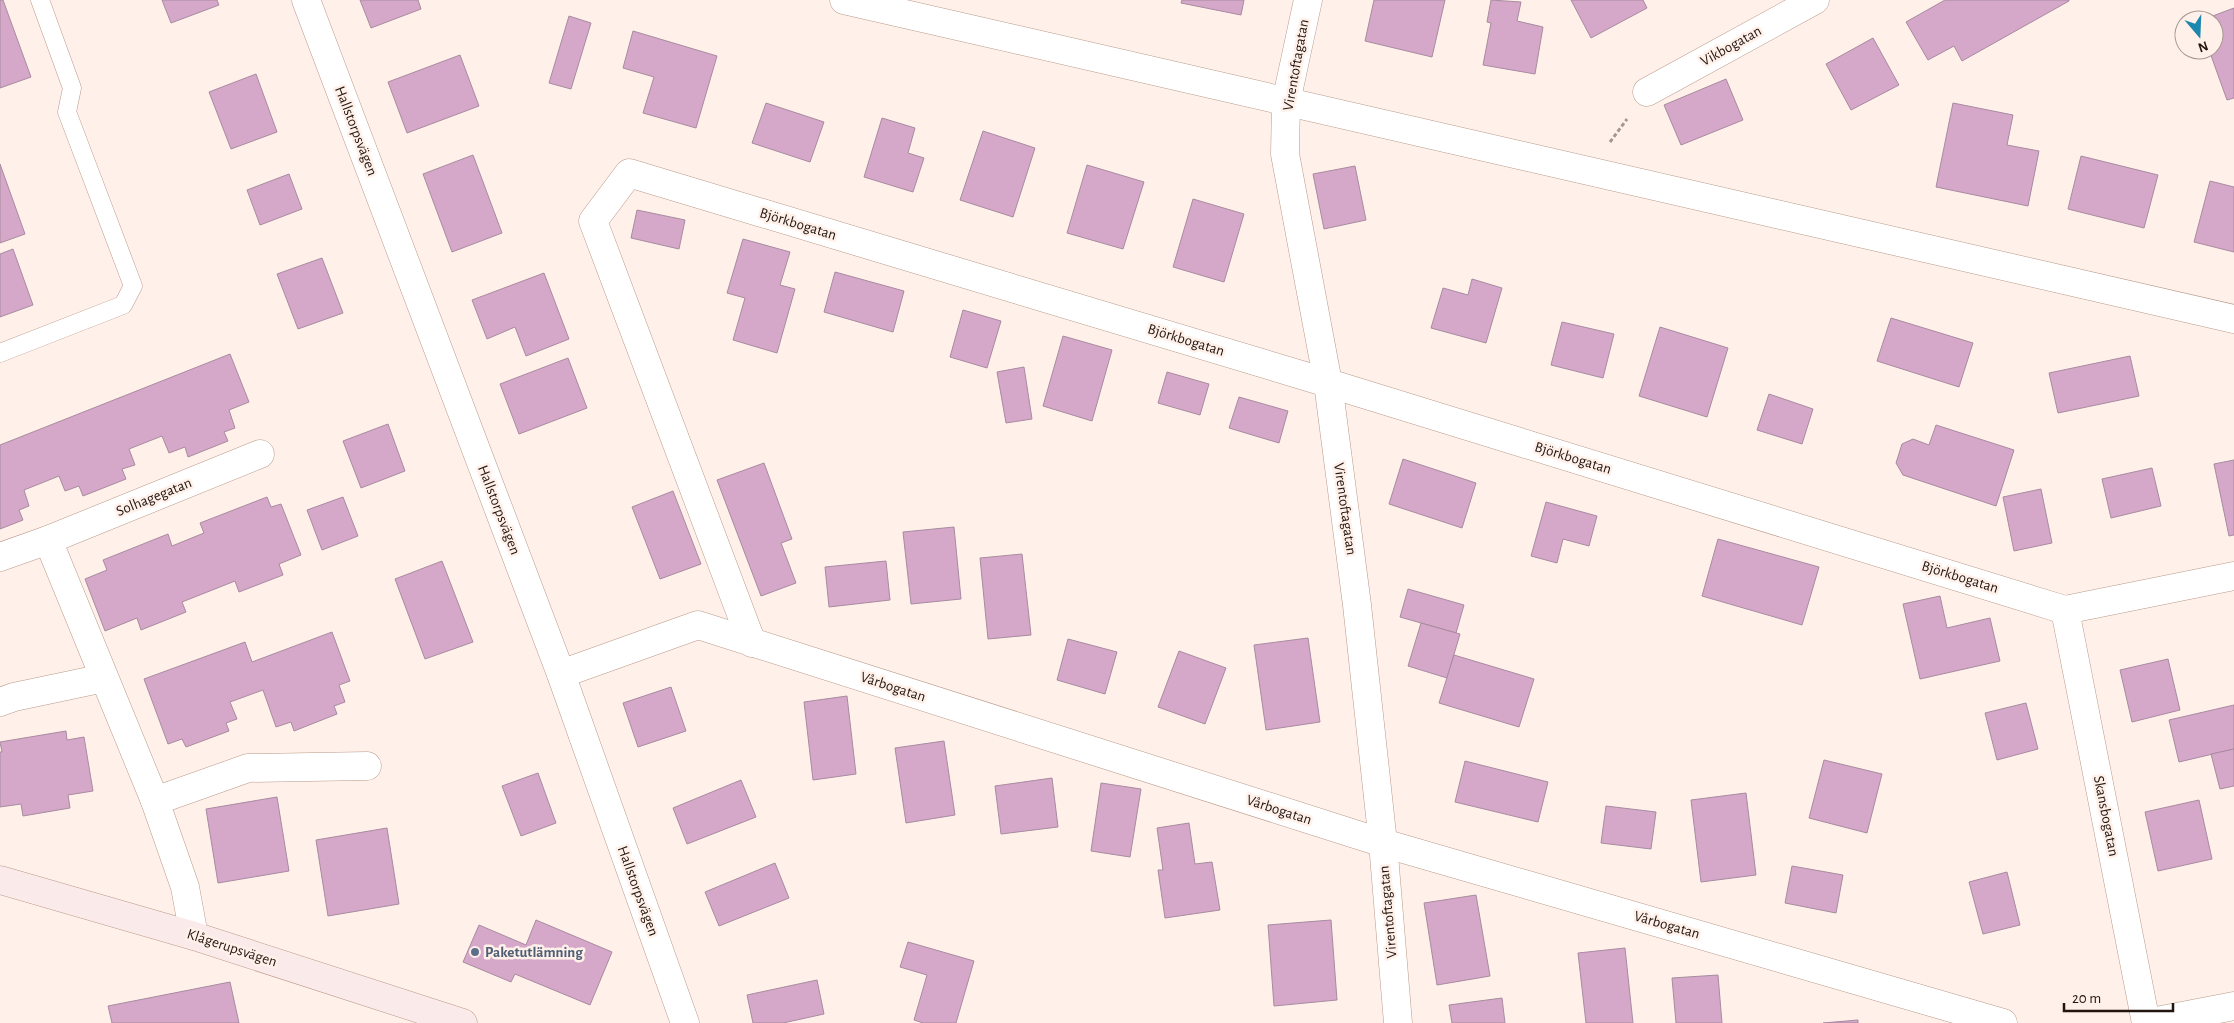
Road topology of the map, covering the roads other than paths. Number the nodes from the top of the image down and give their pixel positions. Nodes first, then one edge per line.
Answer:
1 (40, 0) edge
2 (306, 0) edge
3 (844, 0) edge
4 (1308, 0) edge
5 (1814, 0) edge
6 (1647, 92) road end
7 (1286, 102) junction
8 (2234, 319) edge
9 (0, 353) edge
10 (1328, 383) junction
11 (260, 454) dead end
12 (48, 540) junction
13 (0, 557) edge
14 (2234, 576) edge
15 (2065, 610) junction
16 (752, 642) junction
17 (561, 674) junction
18 (104, 678) junction
19 (0, 702) edge
20 (367, 766) dead end
21 (155, 801) junction
22 (1383, 843) junction
23 (0, 880) edge
24 (194, 936) junction
25 (2234, 1006) edge
26 (462, 1023) edge
27 (686, 1023) edge
28 (1398, 1023) edge
29 (2003, 1023) edge
30 (2146, 1023) edge

1 - 9 lane
2 - 17 street, Hallstorpsvägen
3 - 7 street
4 - 7 street, Virentoftagatan
5 - 6 street, Vikbogatan
7 - 8 street
7 - 10 street, Virentoftagatan
10 - 15 street, Björkbogatan
10 - 16 street, Björkbogatan
10 - 22 street, Virentoftagatan
11 - 12 street, Solhagegatan
12 - 13 street, Solhagegatan
12 - 18 street
14 - 15 street, Björkbogatan
15 - 30 street, Skansbogatan
16 - 17 street, Vårbogatan
16 - 22 street, Vårbogatan
17 - 27 street, Hallstorpsvägen
18 - 19 street
18 - 21 street
20 - 21 street
21 - 24 street
22 - 28 street, Virentoftagatan
22 - 29 street, Vårbogatan
23 - 24 street, Klågerupsvägen
24 - 26 street, Klågerupsvägen
25 - 30 street

